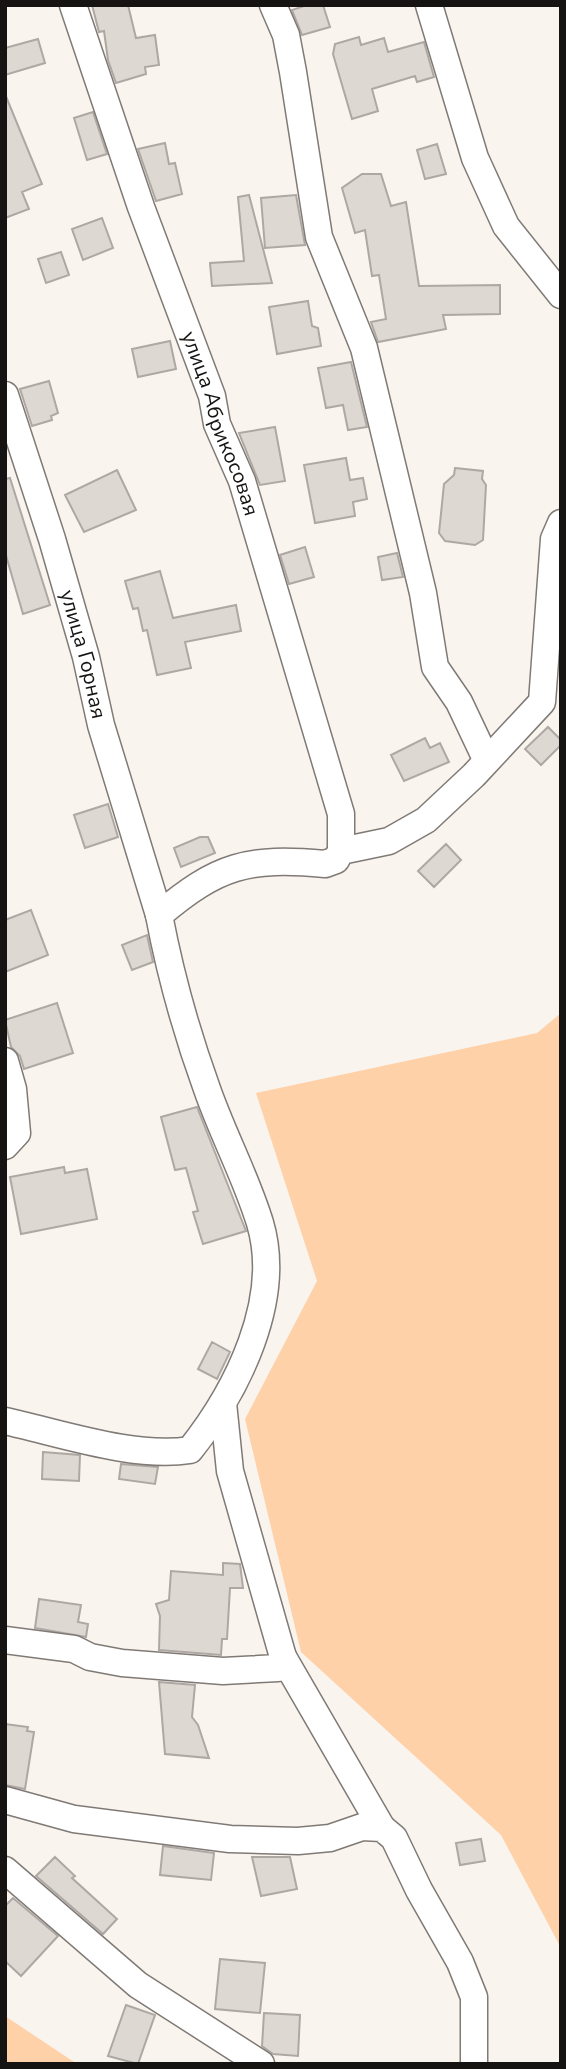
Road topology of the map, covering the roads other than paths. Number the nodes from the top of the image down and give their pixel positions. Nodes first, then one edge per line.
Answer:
1 (73, 5) edge
2 (273, 5) edge
3 (429, 5) edge
4 (561, 295) edge
5 (5, 395) edge
6 (561, 523) edge
7 (486, 759) junction
8 (341, 851) junction
9 (159, 915) junction
10 (5, 1060) edge
11 (5, 1146) edge
12 (223, 1403) junction
13 (5, 1421) edge
14 (5, 1640) edge
15 (283, 1657) junction
16 (5, 1800) edge
17 (382, 1828) junction
18 (5, 1870) edge
19 (261, 2064) edge
20 (474, 2064) edge

1 - 8 street, улица Абрикосовая
2 - 7 street
3 - 4 street
5 - 9 street, улица Горная
6 - 7 street
7 - 8 street
8 - 9 street
9 - 12 street, улица Горная
10 - 11 street
12 - 13 street, улица Горная
12 - 15 street
14 - 15 street
15 - 17 street
16 - 17 street
17 - 20 street
18 - 19 street

